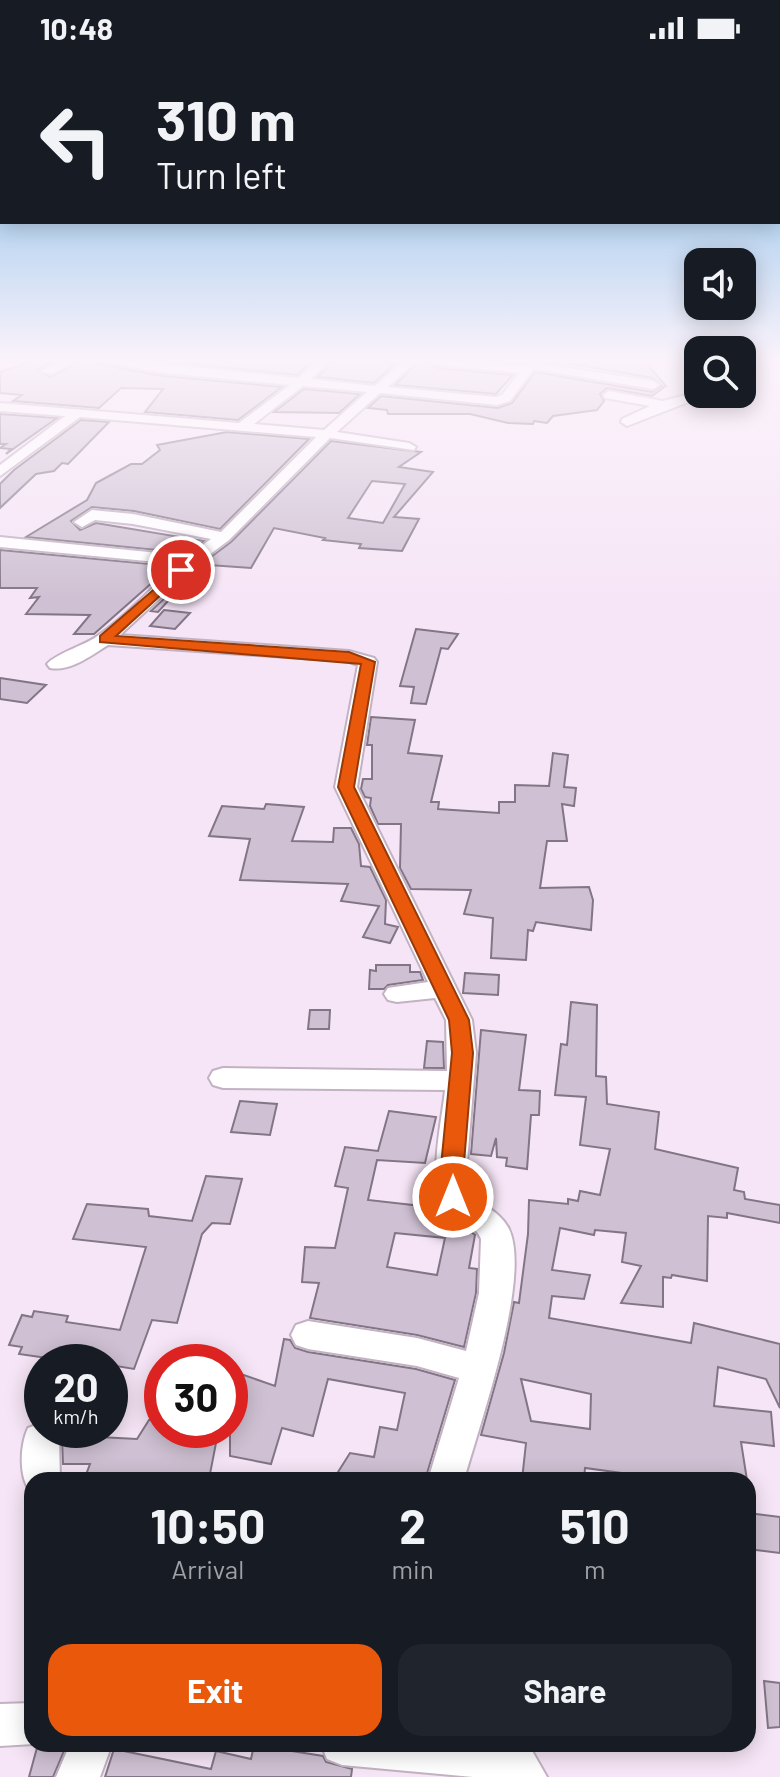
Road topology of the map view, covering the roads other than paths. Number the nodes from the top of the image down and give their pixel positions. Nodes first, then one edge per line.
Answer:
1 (43, 439) edge
2 (322, 439) edge
3 (361, 439) edge
4 (409, 447) dead end
5 (0, 472) edge
6 (82, 522) dead end
7 (224, 537) junction
8 (0, 542) edge
9 (191, 561) junction
10 (105, 639) junction
11 (56, 664) dead end
12 (444, 989) junction
13 (397, 994) dead end
14 (223, 1078) dead end
15 (460, 1081) junction
16 (308, 1335) dead end
17 (476, 1368) junction
18 (41, 1448) edge
19 (42, 1472) edge
20 (448, 1472) edge
21 (24, 1724) edge
22 (0, 1725) edge
23 (88, 1752) edge
24 (439, 1752) edge
25 (78, 1777) edge
26 (525, 1777) edge

1 - 5 street
2 - 7 street
3 - 4 street
6 - 7 street
7 - 9 street
8 - 9 street
9 - 10 street
10 - 11 street
10 - 12 street
12 - 13 street
12 - 15 street
14 - 15 street
15 - 17 street
16 - 17 street
17 - 20 street
18 - 19 street
21 - 22 street
23 - 25 street
24 - 26 street

